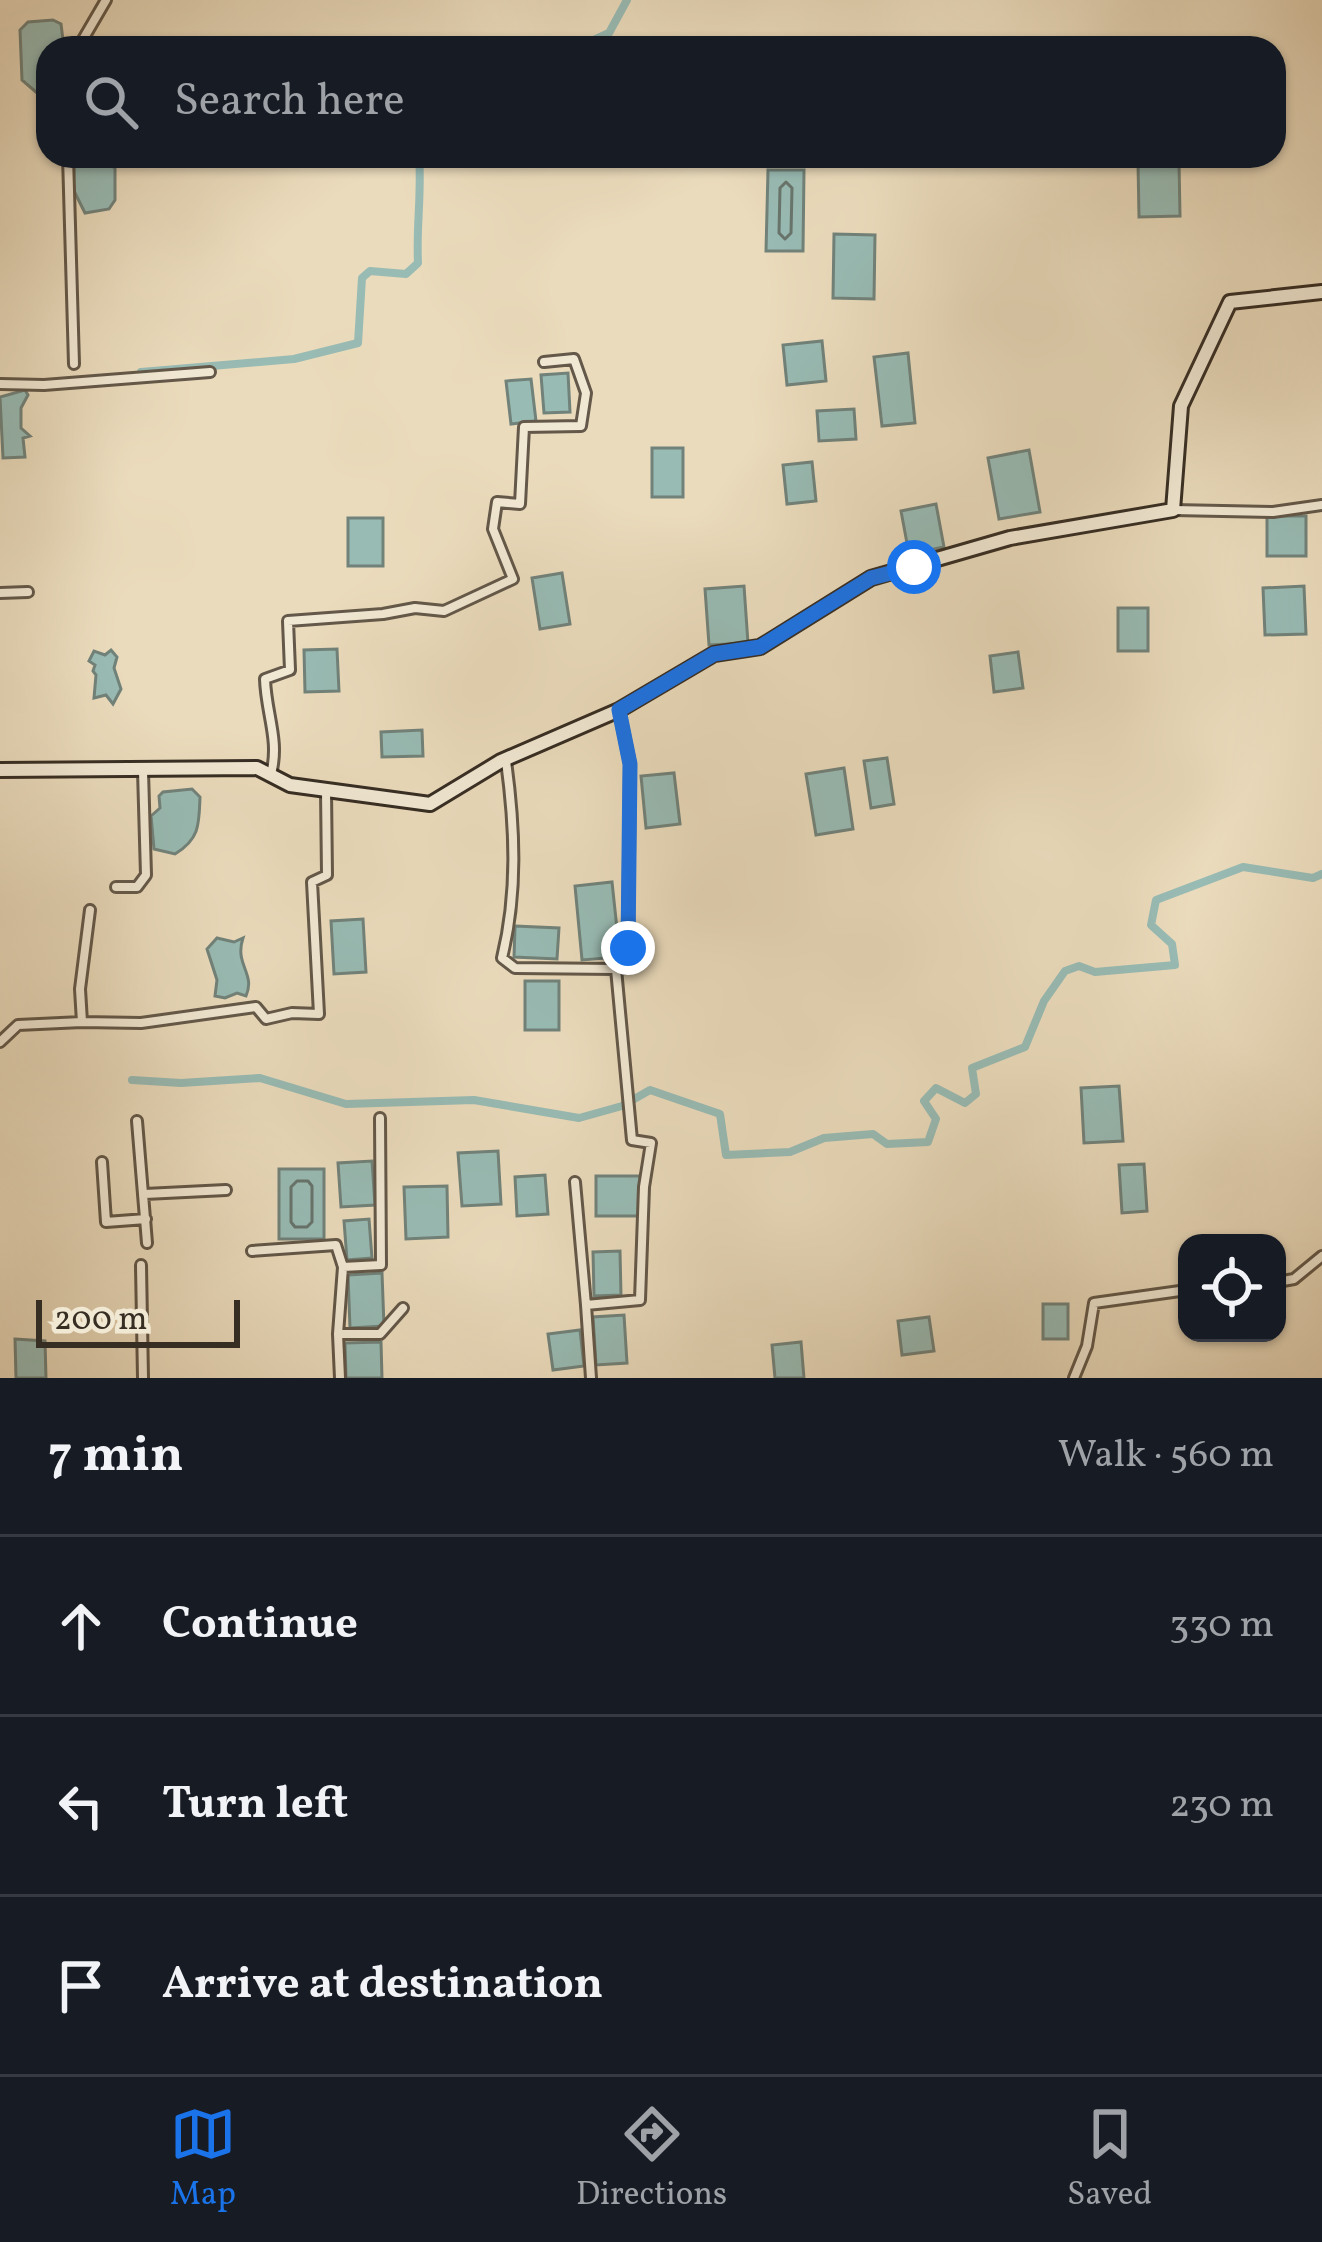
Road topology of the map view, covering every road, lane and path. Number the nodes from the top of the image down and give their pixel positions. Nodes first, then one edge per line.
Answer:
1 (106, 0) edge
2 (86, 36) edge
3 (68, 168) edge
4 (1322, 292) edge
5 (544, 362) dead end
6 (74, 364) dead end
7 (210, 372) dead end
8 (0, 384) edge
9 (1322, 505) edge
10 (1173, 510) junction
11 (28, 592) dead end
12 (0, 593) edge
13 (619, 710) junction
14 (506, 759) junction
15 (0, 770) edge
16 (142, 771) junction
17 (271, 774) junction
18 (326, 791) junction
19 (116, 887) dead end
20 (90, 910) dead end
21 (616, 969) junction
22 (82, 1022) junction
23 (0, 1042) edge
24 (380, 1118) dead end
25 (137, 1121) dead end
26 (102, 1162) dead end
27 (575, 1182) dead end
28 (226, 1190) dead end
29 (145, 1194) junction
30 (146, 1219) junction
31 (148, 1243) dead end
32 (252, 1251) dead end
33 (1322, 1256) edge
34 (141, 1265) dead end
35 (343, 1267) junction
36 (1286, 1280) edge
37 (1178, 1291) edge
38 (586, 1305) junction
39 (403, 1308) dead end
40 (338, 1334) junction
41 (143, 1378) edge
42 (340, 1378) edge
43 (591, 1378) edge
44 (1074, 1378) edge

1 - 2 street
3 - 6 street
4 - 10 street
5 - 17 street
7 - 8 street
9 - 10 street
10 - 13 street
11 - 12 street
13 - 14 street
13 - 21 street
14 - 18 street
14 - 21 street
15 - 16 street
16 - 17 street
16 - 19 street
17 - 18 street
18 - 22 street
20 - 22 street
21 - 38 street
22 - 23 street
24 - 35 street
25 - 29 street
26 - 30 street
27 - 38 street
28 - 29 street
29 - 30 street
30 - 31 street
32 - 35 street
33 - 36 street
34 - 41 street
35 - 40 street
37 - 44 street
38 - 43 street
39 - 40 street
40 - 42 street

